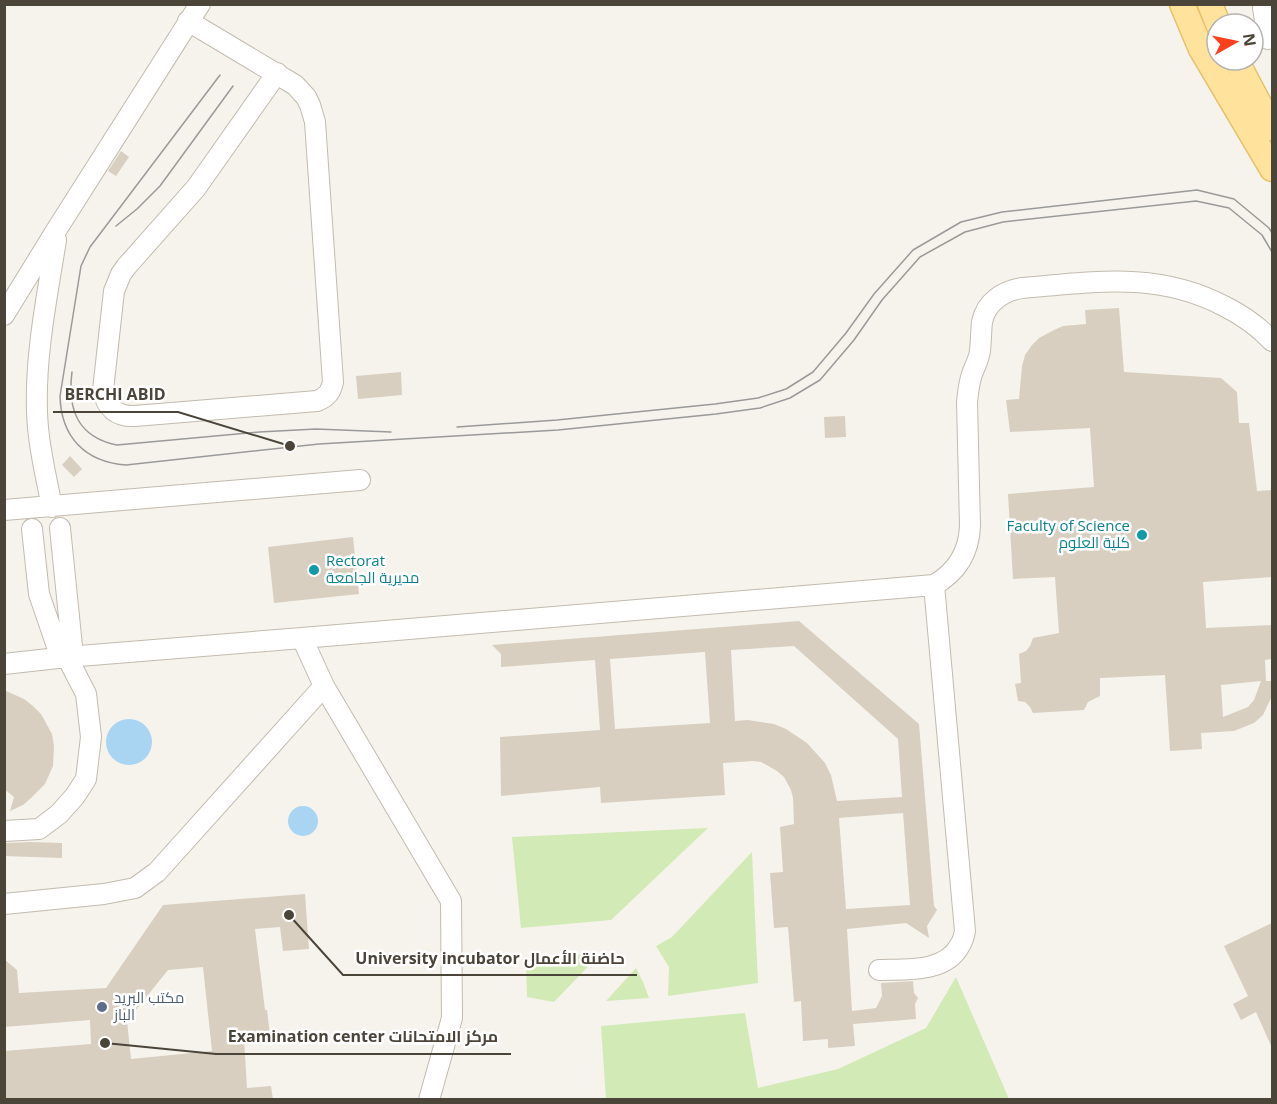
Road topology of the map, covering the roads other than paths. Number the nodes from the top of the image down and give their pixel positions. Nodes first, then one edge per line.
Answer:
1 (200, 4) edge
2 (1182, 4) edge
3 (188, 21) junction
4 (1205, 40) edge
5 (1222, 72) edge
6 (1242, 72) edge
7 (277, 73) junction
8 (1272, 128) edge
9 (1272, 169) edge
10 (57, 229) junction
11 (4, 315) edge
12 (1272, 341) edge
13 (360, 480) dead end
14 (52, 507) junction
15 (4, 510) edge
16 (60, 528) dead end
17 (32, 529) dead end
18 (934, 585) junction
19 (302, 638) junction
20 (67, 657) junction
21 (4, 664) edge
22 (324, 686) junction
23 (4, 831) edge
24 (4, 904) edge
25 (879, 970) dead end
26 (429, 1100) edge

1 - 3 street
2 - 4 main road
3 - 7 street
3 - 10 street
5 - 9 main road
6 - 8 main road
7 - 7 street
10 - 11 street
10 - 14 street
12 - 18 street
13 - 14 street
14 - 15 street
16 - 20 street
17 - 20 street
18 - 19 street
18 - 25 street
19 - 20 street
19 - 22 street
20 - 21 street
20 - 23 street
22 - 24 street
22 - 26 street

